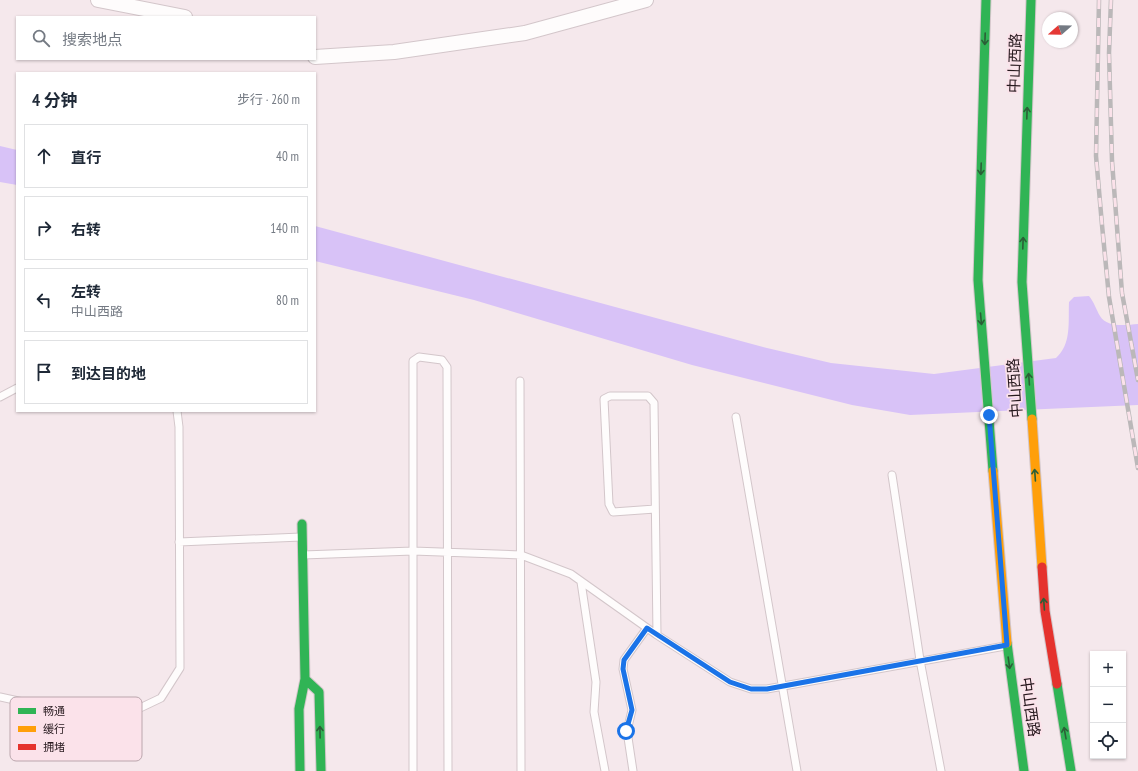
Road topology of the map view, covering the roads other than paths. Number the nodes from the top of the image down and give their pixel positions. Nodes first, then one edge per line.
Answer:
1 (98, 0) edge
2 (646, 0) edge
3 (986, 0) edge
4 (1031, 0) edge
5 (180, 16) edge
6 (316, 58) edge
7 (520, 381) dead end
8 (16, 389) edge
9 (0, 397) edge
10 (177, 412) edge
11 (736, 417) dead end
12 (892, 475) dead end
13 (655, 509) junction
14 (302, 524) dead end
15 (302, 537) junction
16 (179, 542) junction
17 (413, 551) junction
18 (448, 553) junction
19 (521, 555) junction
20 (303, 556) junction
21 (581, 582) junction
22 (647, 628) junction
23 (656, 635) junction
24 (1007, 645) junction
25 (920, 660) junction
26 (305, 678) junction
27 (782, 686) junction
28 (0, 697) edge
29 (10, 699) edge
30 (142, 707) edge
31 (300, 771) edge
32 (321, 771) edge
33 (413, 771) edge
34 (448, 771) edge
35 (521, 771) edge
36 (605, 771) edge
37 (633, 771) edge
38 (797, 771) edge
39 (941, 771) edge
40 (1024, 771) edge
41 (1072, 771) edge

1 - 5 street
2 - 6 street
3 -> 24 main road, 中山西路
41 -> 4 main road, 中山西路
7 - 19 lane
8 - 9 lane
10 - 16 lane
11 - 27 lane
12 - 25 lane
13 - 13 lane
13 - 23 lane
14 - 15 main road
15 - 16 lane
15 - 20 main road
16 - 30 lane
17 - 18 lane
17 - 18 lane
17 - 20 lane
17 - 33 lane
18 - 19 lane
18 - 34 lane
19 - 21 lane
19 - 35 lane
20 - 26 main road
21 - 22 lane
21 - 36 lane
22 - 23 lane
22 - 37 lane
23 - 27 lane
24 - 25 lane
24 -> 40 main road, 中山西路
25 - 27 lane
25 - 39 lane
26 - 31 main road
32 -> 26 main road
27 - 38 lane
28 - 29 lane

